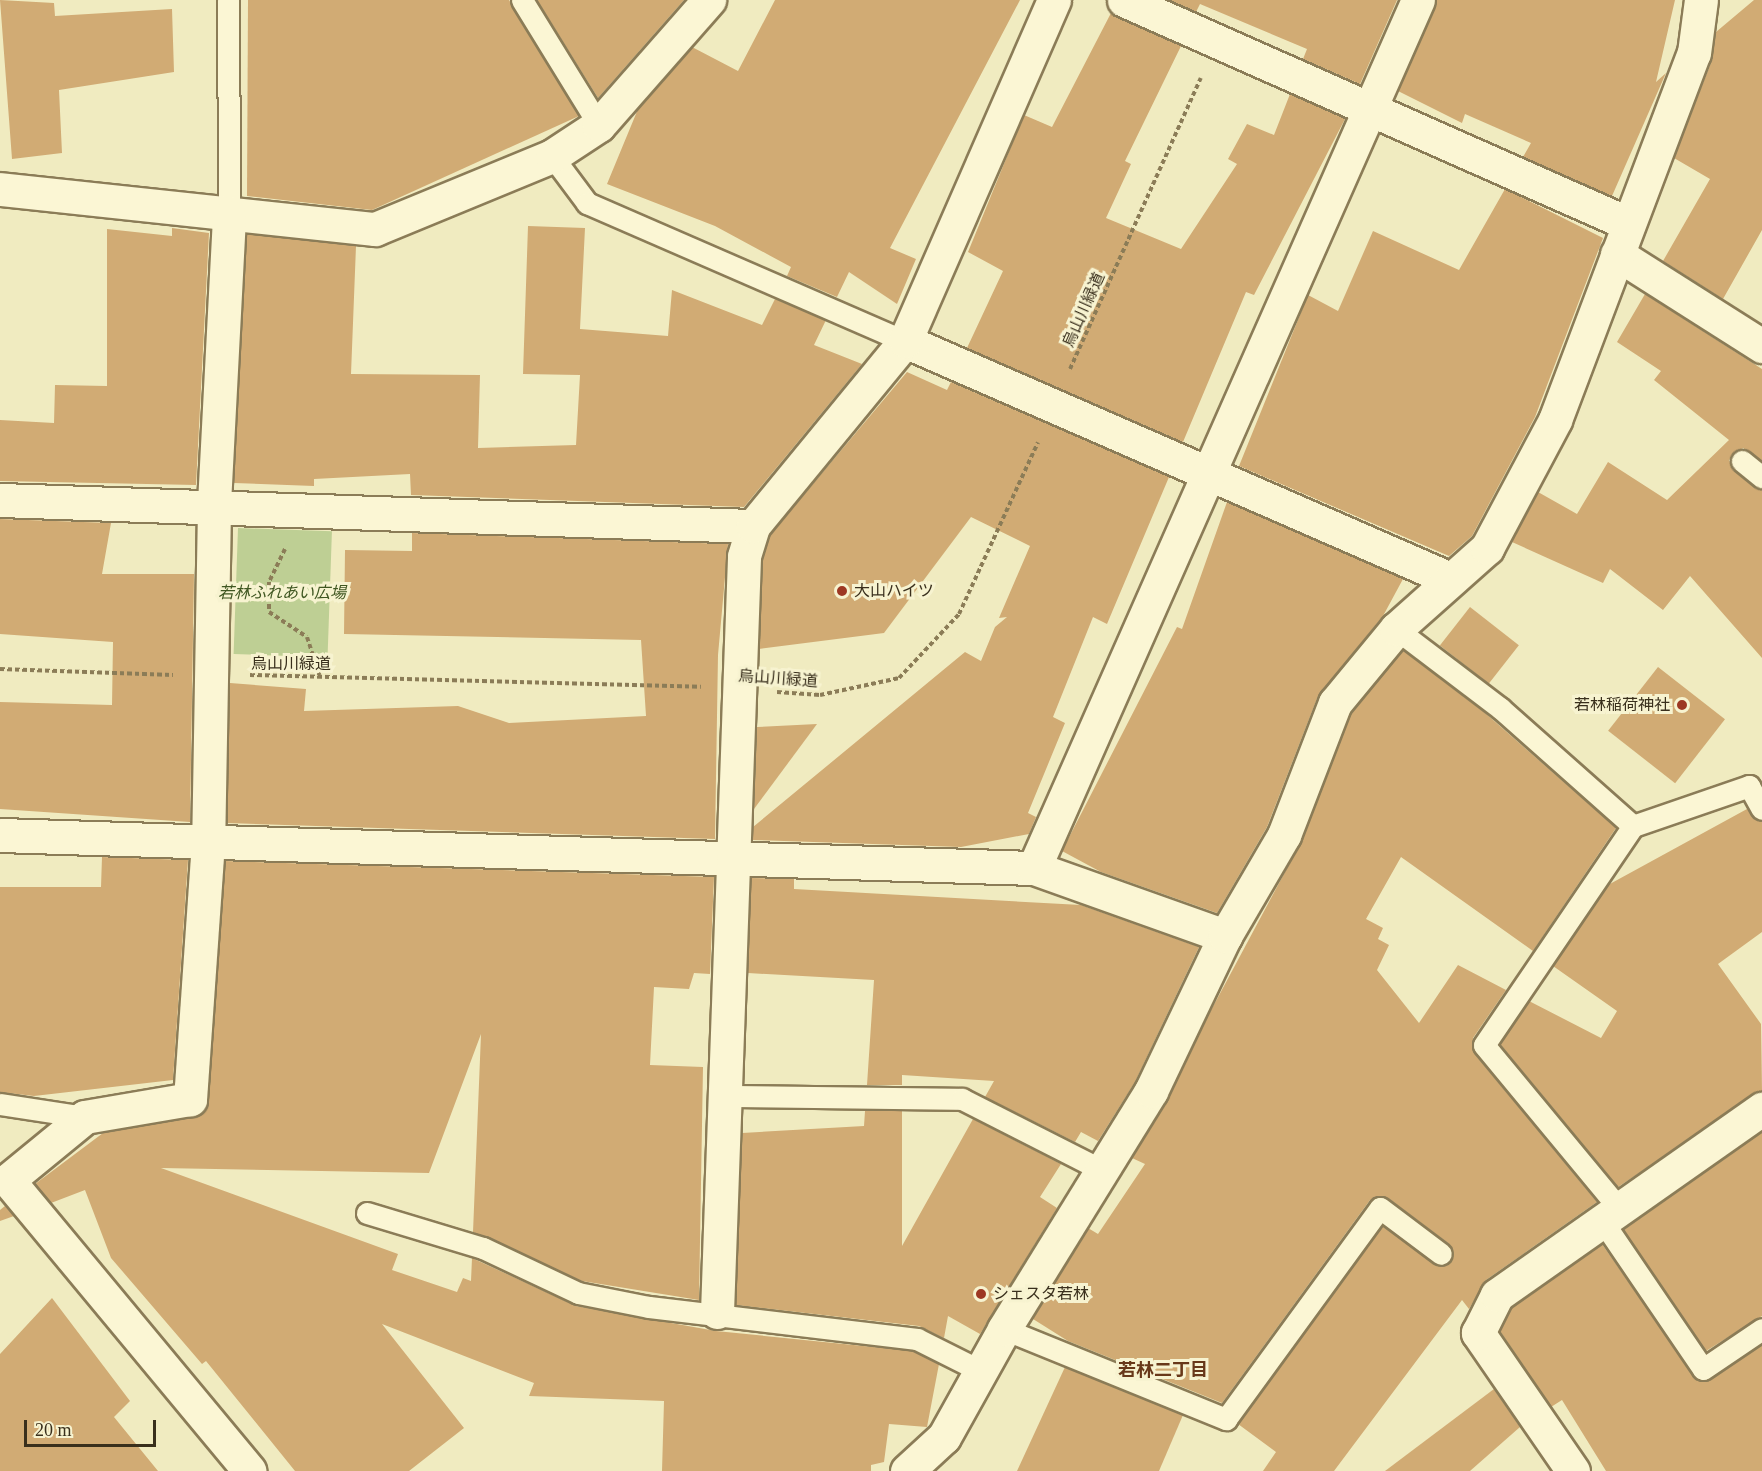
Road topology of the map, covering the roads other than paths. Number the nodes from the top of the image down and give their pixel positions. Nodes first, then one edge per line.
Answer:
1 (228, 0) edge
2 (522, 0) edge
3 (709, 0) edge
4 (1054, 0) edge
5 (1124, 0) edge
6 (1418, 0) edge
7 (1701, 0) edge
8 (1370, 110) junction
9 (599, 125) junction
10 (552, 156) junction
11 (0, 189) edge
12 (229, 217) junction
13 (1627, 223) junction
14 (1617, 254) junction
15 (905, 341) junction
16 (1762, 346) edge
17 (1742, 461) dead end
18 (1206, 473) junction
19 (1762, 477) edge
20 (0, 500) edge
21 (214, 508) junction
22 (753, 526) junction
23 (1448, 578) junction
24 (1396, 629) junction
25 (1762, 809) edge
26 (1633, 826) junction
27 (0, 835) edge
28 (207, 842) junction
29 (734, 855) junction
30 (1034, 868) junction
31 (1225, 936) junction
32 (725, 1096) junction
33 (0, 1104) edge
34 (1762, 1109) edge
35 (85, 1117) junction
36 (1102, 1170) junction
37 (4, 1183) edge
38 (367, 1212) dead end
39 (1609, 1213) junction
40 (1441, 1254) dead end
41 (717, 1312) junction
42 (1004, 1329) junction
43 (1762, 1329) edge
44 (981, 1371) junction
45 (250, 1471) edge
46 (907, 1471) edge
47 (1573, 1471) edge

1 - 12 lane
2 - 9 lane
3 - 9 street
4 - 15 street
5 - 8 street
6 - 8 street
7 - 13 street
8 - 13 street
8 - 18 street
9 - 10 street
10 - 12 street
10 - 15 lane
11 - 12 street
12 - 21 street
13 - 14 street
14 - 16 street
14 - 23 street
15 - 18 street
15 - 22 street
17 - 19 lane
18 - 23 street
18 - 30 street
20 - 21 street
21 - 22 street
21 - 28 street
22 - 29 street
23 - 24 street
24 - 26 lane
24 - 31 street
25 - 26 lane
26 - 39 lane
27 - 28 street
28 - 29 street
28 - 35 street
29 - 30 street
29 - 32 street
30 - 31 street
31 - 36 street
32 - 36 lane
32 - 41 street
33 - 35 lane
34 - 39 street
35 - 37 street
36 - 42 street
37 - 45 street
38 - 41 lane
39 - 43 lane
39 - 47 street
40 - 42 lane
41 - 44 lane
42 - 44 street
44 - 46 street

